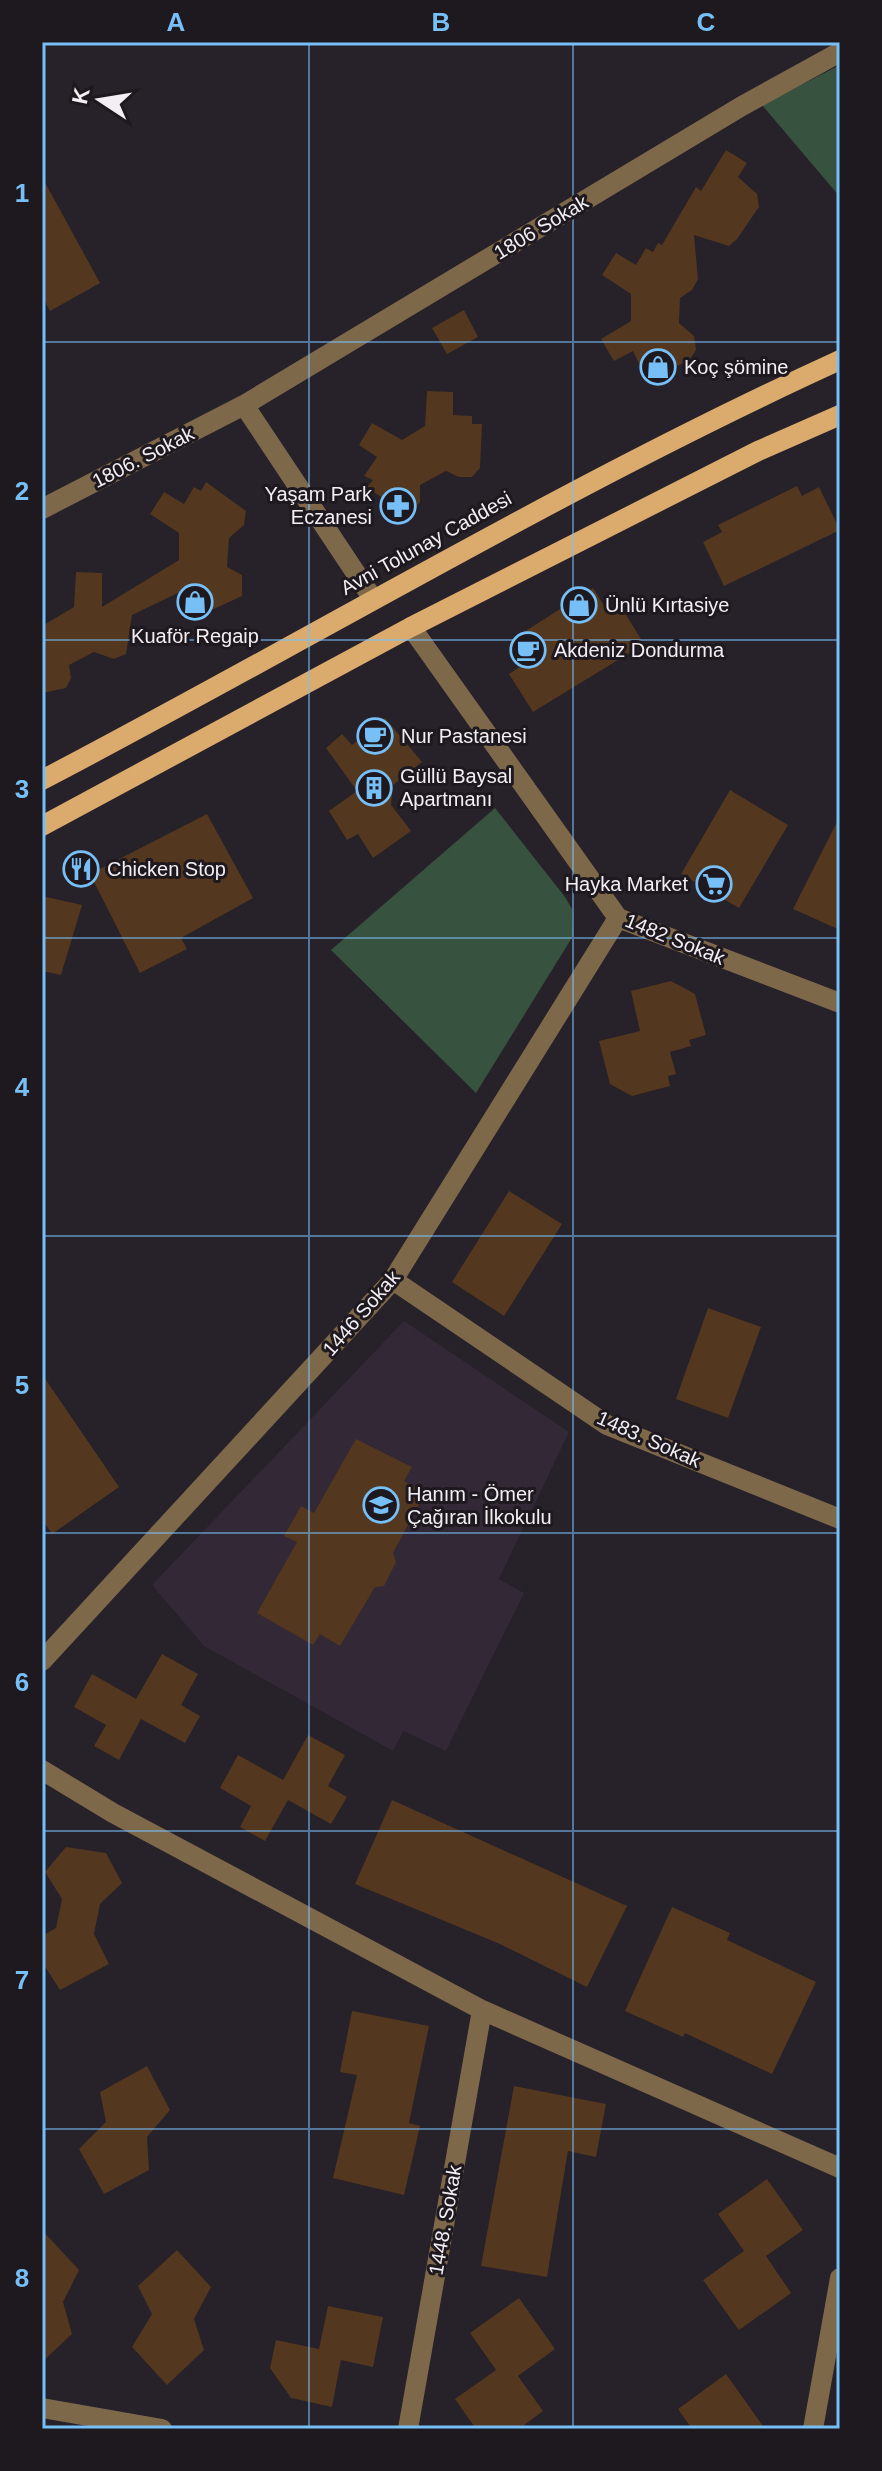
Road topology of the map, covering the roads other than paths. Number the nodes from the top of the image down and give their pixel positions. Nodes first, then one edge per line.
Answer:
1 (840, 52) edge
2 (840, 360) edge
3 (244, 405) junction
4 (840, 415) edge
5 (42, 509) edge
6 (373, 599) junction
7 (411, 627) junction
8 (42, 780) edge
9 (42, 826) edge
10 (618, 918) junction
11 (840, 1003) edge
12 (393, 1280) junction
13 (840, 1519) edge
14 (42, 1661) edge
15 (42, 1770) edge
16 (482, 2010) junction
17 (840, 2168) edge
18 (840, 2278) edge
19 (42, 2408) edge
20 (162, 2429) edge
21 (408, 2429) edge
22 (813, 2429) edge

1 - 3 street, 1806 Sokak
2 - 6 main road, Avni Tolunay Caddesi
3 - 5 street, 1806. Sokak
3 - 6 street
4 - 7 main road
6 - 8 main road, Avni Tolunay Caddesi
7 - 9 main road
7 - 10 street, 1482 Sokak
10 - 11 street, 1482 Sokak
10 - 12 street, 1446 Sokak
12 - 13 street, 1483. Sokak
12 - 14 street, 1446 Sokak
15 - 16 street
16 - 17 street
16 - 21 street, 1448. Sokak
18 - 22 street
19 - 20 street

